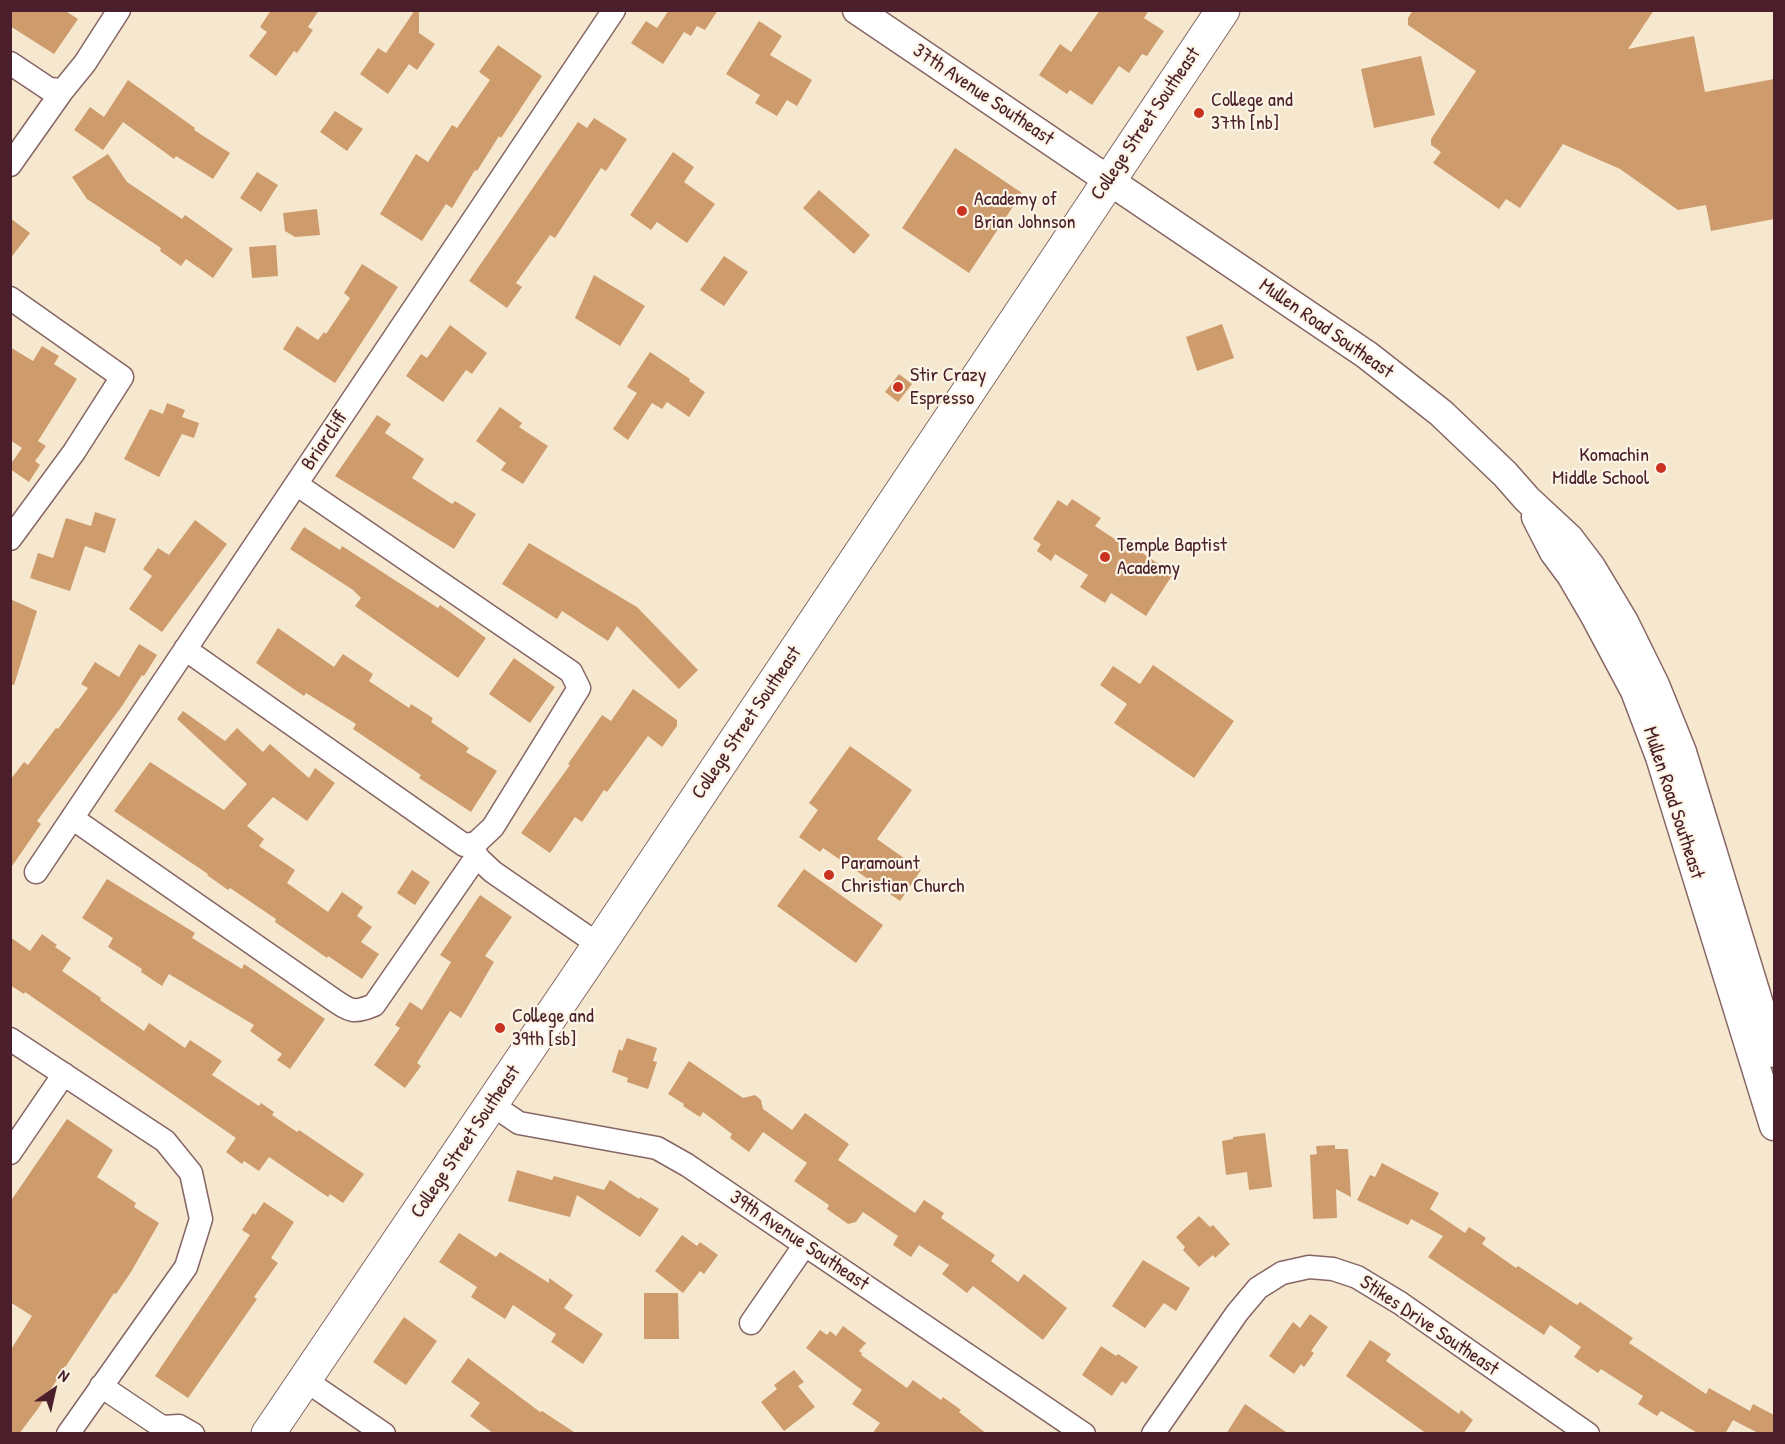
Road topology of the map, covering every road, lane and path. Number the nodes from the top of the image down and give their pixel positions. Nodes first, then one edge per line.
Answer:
1 (119, 10) edge
2 (614, 10) edge
3 (857, 10) edge
4 (1223, 10) edge
5 (10, 63) edge
6 (63, 90) junction
7 (10, 165) edge
8 (1108, 180) junction
9 (10, 298) edge
10 (296, 484) junction
11 (1527, 499) junction
12 (10, 539) edge
13 (185, 649) junction
14 (72, 818) junction
15 (473, 850) junction
16 (36, 872) dead end
17 (599, 945) junction
18 (10, 1039) edge
19 (1774, 1053) edge
20 (64, 1074) junction
21 (491, 1104) junction
22 (1774, 1126) edge
23 (10, 1153) edge
24 (804, 1246) junction
25 (751, 1323) dead end
26 (305, 1380) junction
27 (101, 1386) junction
28 (164, 1430) edge
29 (267, 1433) edge
30 (68, 1434) edge
31 (193, 1434) edge
32 (384, 1434) edge
33 (1084, 1434) edge
34 (1154, 1434) edge
35 (1588, 1434) edge

1 - 6 street
2 - 10 street, Briarcliff
3 - 8 street, 37th Avenue Southeast
4 - 8 main road, College Street Southeast
5 - 6 street
6 - 7 street
8 - 11 street, Mullen Road Southeast
8 - 17 main road, College Street Southeast
9 - 12 street
10 - 13 street, Briarcliff
10 - 15 street
11 - 19 street, Mullen Road Southeast
11 - 22 street, Mullen Road Southeast
13 - 14 street, Briarcliff
13 - 15 street
14 - 15 street
14 - 16 street, Briarcliff
15 - 17 street
17 - 21 main road, College Street Southeast
18 - 20 street
20 - 23 street
20 - 27 street
21 - 24 street, 39th Avenue Southeast
21 - 26 main road, College Street Southeast
24 - 25 street
24 - 33 street, 39th Avenue Southeast
26 - 29 main road, College Street Southeast
26 - 32 street
27 - 28 street
27 - 30 street
28 - 31 street
34 - 35 street, Stikes Drive Southeast

